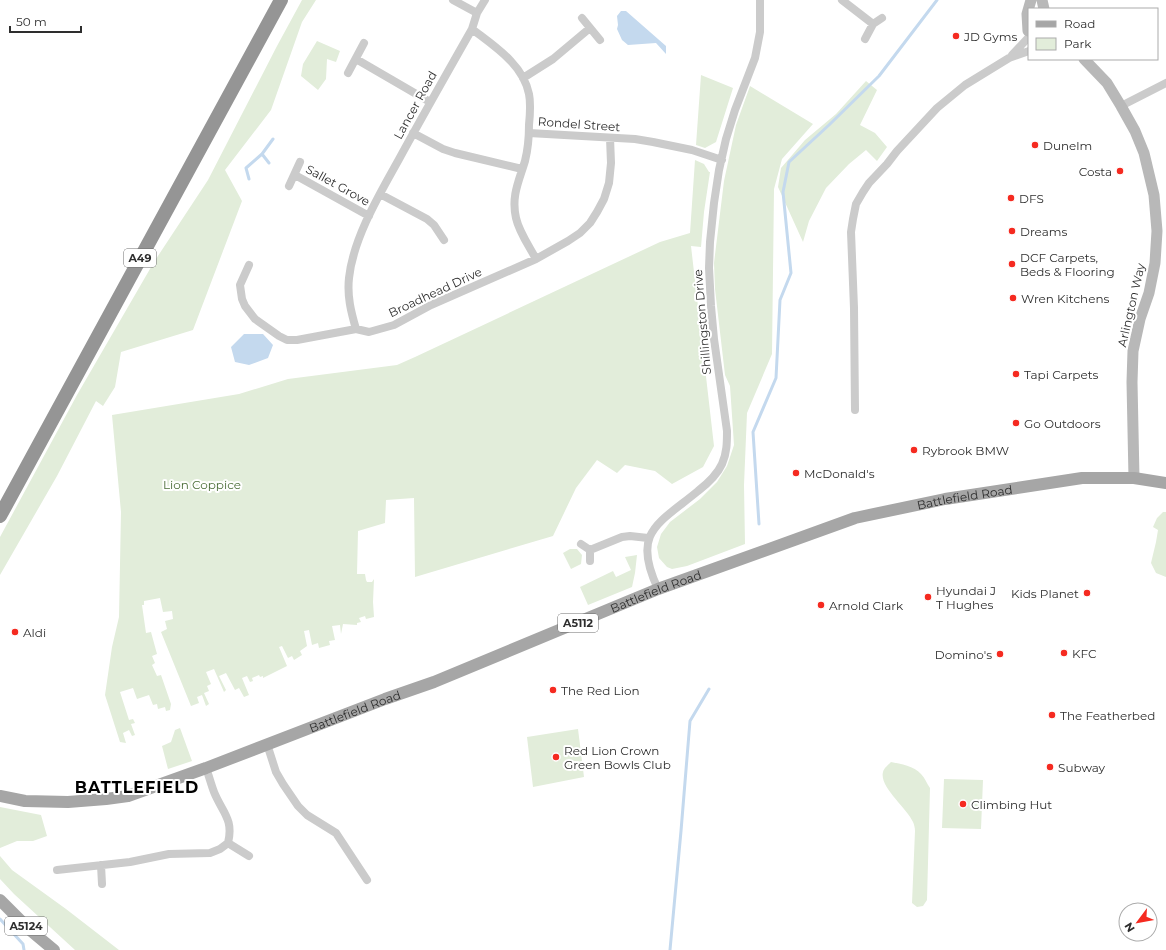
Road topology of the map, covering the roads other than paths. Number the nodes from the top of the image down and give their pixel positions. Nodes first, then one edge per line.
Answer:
1 (281, 0) edge
2 (453, 0) edge
3 (485, 0) edge
4 (760, 0) edge
5 (842, 0) edge
6 (1028, 10) edge
7 (478, 14) junction
8 (582, 18) dead end
9 (882, 18) dead end
10 (872, 24) junction
11 (1028, 24) edge
12 (590, 28) junction
13 (472, 29) junction
14 (1028, 36) edge
15 (865, 39) dead end
16 (600, 40) dead end
17 (364, 44) dead end
18 (1028, 51) edge
19 (1009, 58) junction
20 (356, 59) junction
21 (1084, 60) edge
22 (348, 73) dead end
23 (523, 78) junction
24 (1166, 83) edge
25 (430, 102) junction
26 (1121, 106) junction
27 (413, 133) junction
28 (529, 133) junction
29 (610, 138) junction
30 (722, 160) junction
31 (300, 162) dead end
32 (522, 169) junction
33 (295, 175) junction
34 (289, 186) dead end
35 (380, 194) junction
36 (370, 216) junction
37 (444, 240) dead end
38 (536, 259) junction
39 (249, 265) dead end
40 (356, 328) junction
41 (855, 410) dead end
42 (1134, 478) junction
43 (1166, 483) edge
44 (0, 516) edge
45 (648, 538) junction
46 (581, 544) dead end
47 (590, 550) junction
48 (590, 561) dead end
49 (658, 589) junction
50 (267, 744) junction
51 (206, 768) junction
52 (0, 796) edge
53 (228, 843) junction
54 (249, 856) dead end
55 (101, 865) junction
56 (57, 870) dead end
57 (367, 880) dead end
58 (102, 884) dead end
59 (0, 900) edge
60 (54, 950) edge

1 - 44 highway, A49
2 - 7 street
3 - 7 street
4 - 30 street, Shillingston Drive
5 - 10 street
6 - 11 street
7 - 13 street
8 - 12 street
9 - 10 street
10 - 15 street
12 - 16 street
12 - 23 street
13 - 23 street, Rondel Street
13 - 25 street, Lancer Road
14 - 19 street
17 - 20 street
18 - 19 street
19 - 41 street
20 - 22 street
20 - 25 street
21 - 26 street, Arlington Way
23 - 28 street, Rondel Street
24 - 26 street
25 - 27 street, Lancer Road
26 - 42 street, Arlington Way
27 - 32 street
27 - 35 street, Lancer Road
28 - 29 street, Rondel Street
28 - 32 street
29 - 30 street, Rondel Street
29 - 38 street, Broadhead Drive
30 - 45 street, Shillingston Drive
31 - 33 street
32 - 38 street
33 - 34 street
33 - 36 street, Sallet Grove
35 - 36 street, Lancer Road
35 - 37 street
36 - 40 street, Lancer Road
38 - 40 street, Broadhead Drive
39 - 40 street, Broadhead Drive
42 - 43 main road, Battlefield Road / A5112
42 - 49 main road, Battlefield Road / A5112
45 - 47 street
45 - 49 street
46 - 47 street
47 - 48 street
49 - 50 main road, Battlefield Road / A5112
50 - 51 main road, Battlefield Road / A5112
50 - 57 street
51 - 52 main road, Battlefield Road / A5112
51 - 53 street
53 - 54 street
53 - 55 street
55 - 56 street
55 - 58 street
59 - 60 main road, A5124

